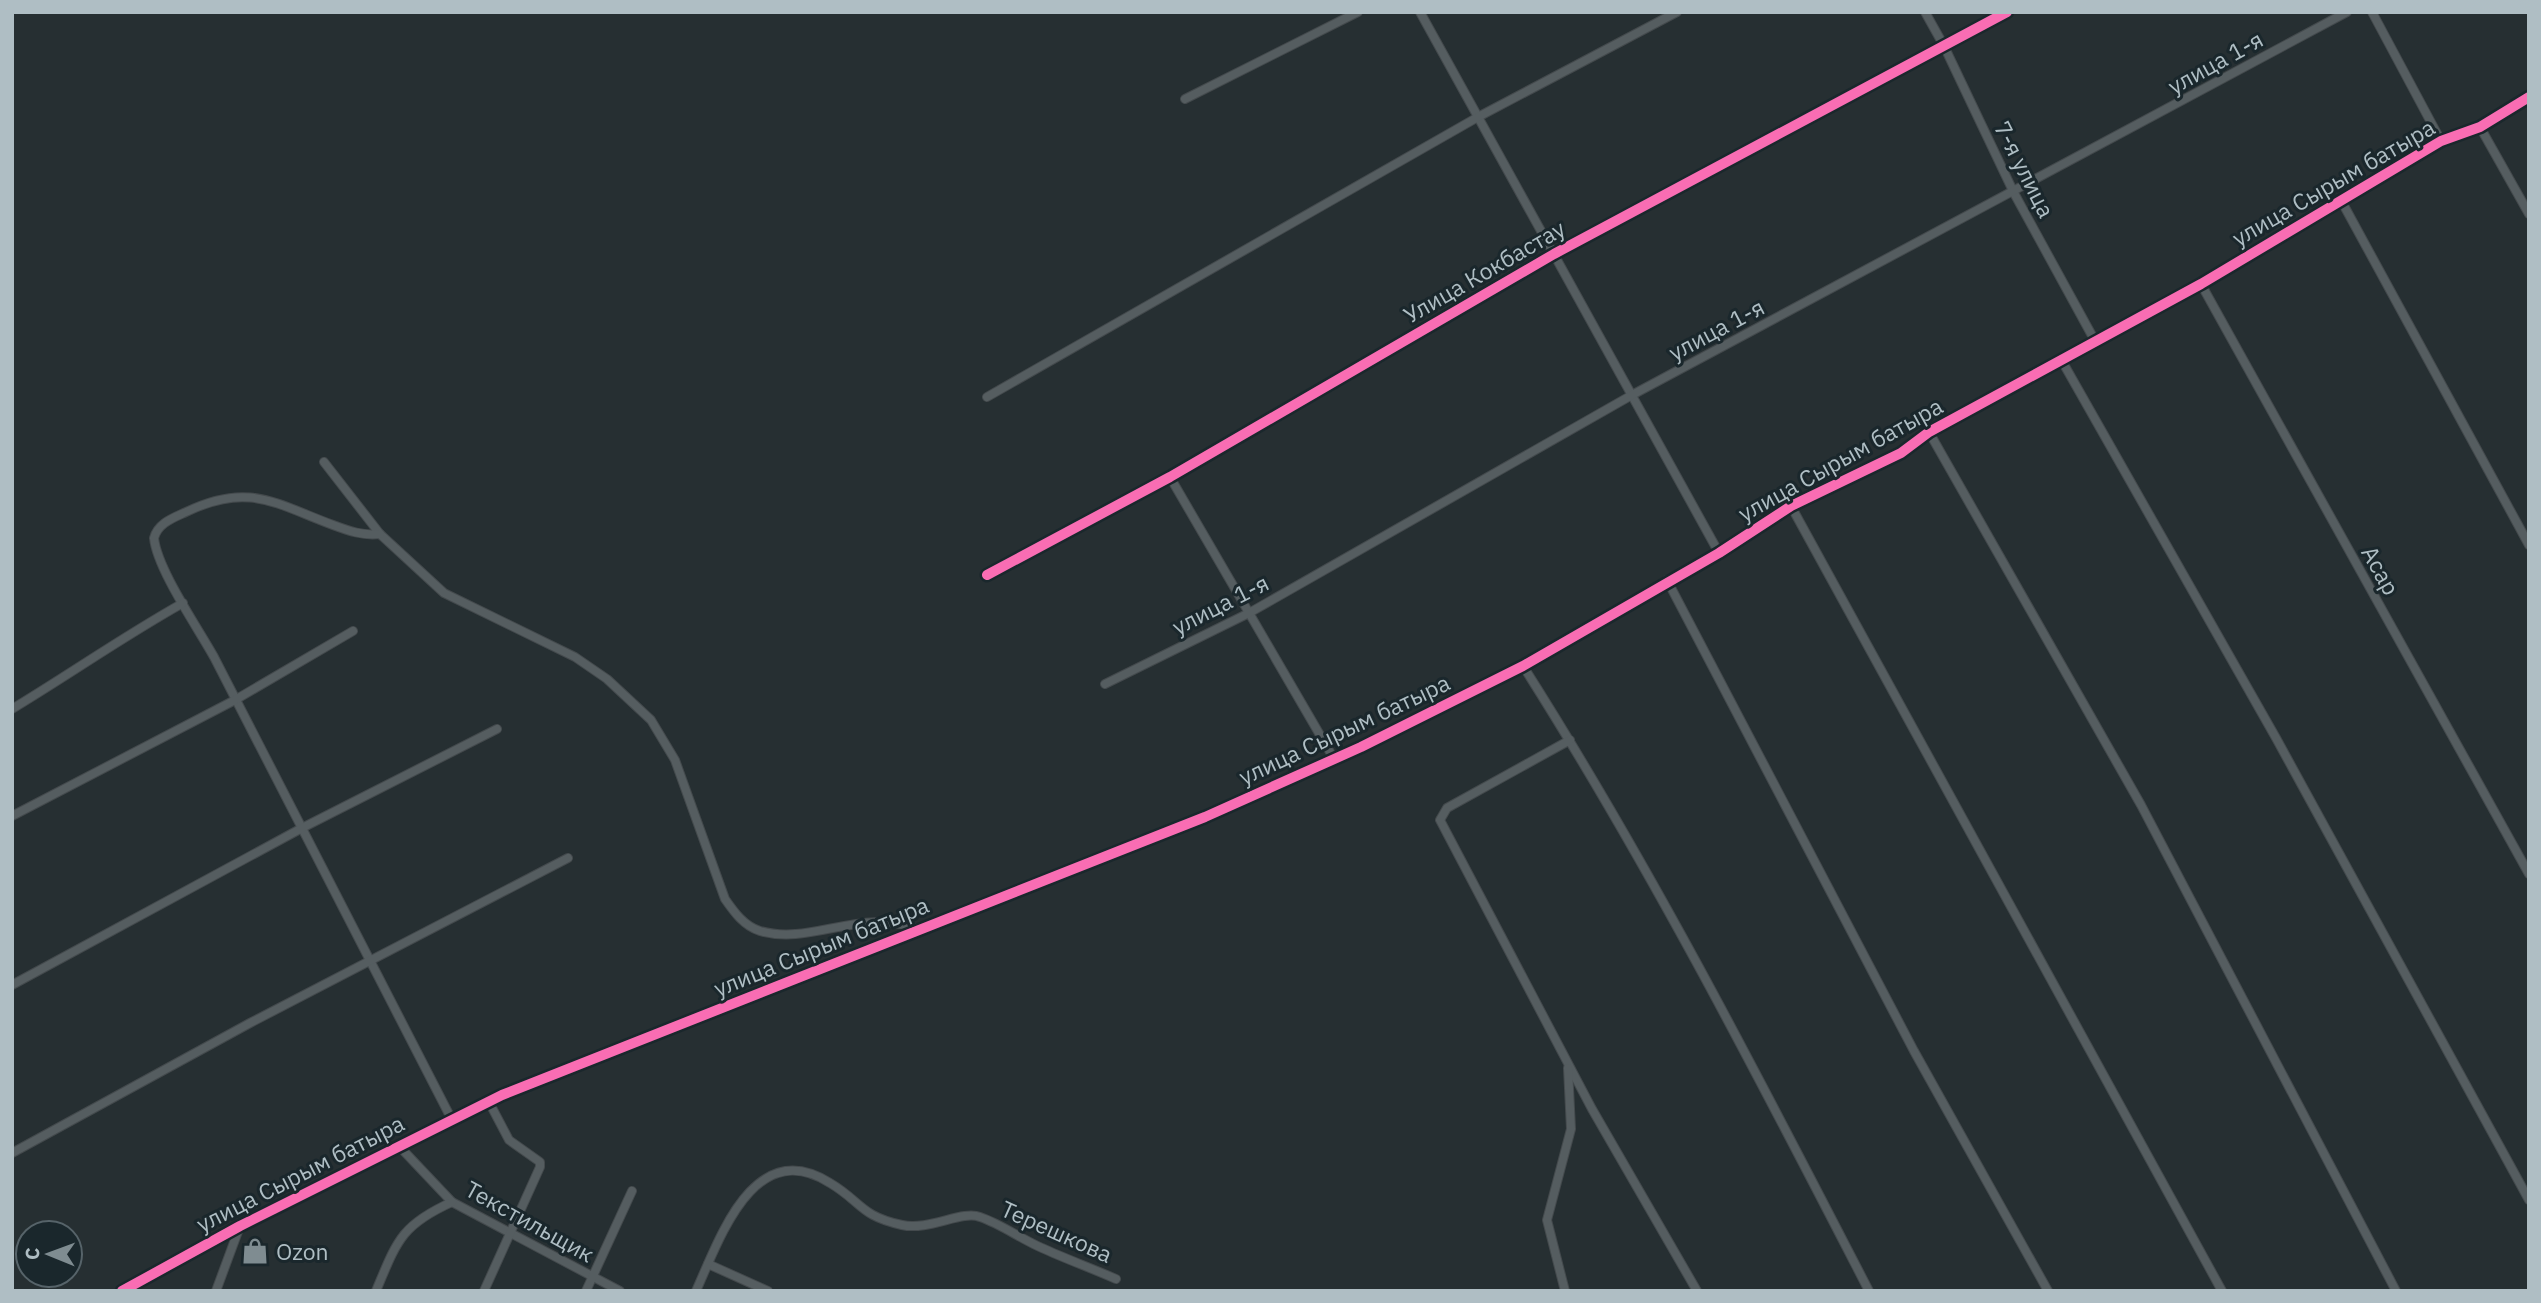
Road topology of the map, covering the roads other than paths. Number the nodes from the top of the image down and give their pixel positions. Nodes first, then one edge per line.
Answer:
1 (1358, 12) edge
2 (1420, 12) edge
3 (1677, 12) edge
4 (1925, 12) edge
5 (2007, 12) edge
6 (2347, 12) edge
7 (2372, 12) edge
8 (1944, 46) junction
9 (2529, 97) edge
10 (1185, 99) dead end
11 (1478, 117) junction
12 (2480, 127) junction
13 (2441, 141) junction
14 (2014, 193) junction
15 (2342, 202) junction
16 (2529, 214) edge
17 (1554, 254) junction
18 (2201, 284) junction
19 (2095, 341) junction
20 (2062, 361) junction
21 (1632, 396) junction
22 (987, 397) dead end
23 (1929, 432) junction
24 (324, 462) dead end
25 (1170, 477) junction
26 (1791, 506) junction
27 (380, 534) junction
28 (2529, 545) edge
29 (1719, 552) junction
30 (986, 575) dead end
31 (1667, 580) junction
32 (183, 603) junction
33 (1249, 613) junction
34 (354, 631) dead end
35 (1523, 666) junction
36 (1105, 684) dead end
37 (235, 700) junction
38 (12, 709) edge
39 (497, 729) dead end
40 (1570, 740) junction
41 (1334, 759) junction
42 (12, 816) edge
43 (302, 828) junction
44 (568, 858) dead end
45 (2529, 874) edge
46 (920, 930) junction
47 (372, 962) junction
48 (12, 985) edge
49 (1568, 1065) junction
50 (489, 1102) junction
51 (452, 1119) junction
52 (399, 1146) junction
53 (12, 1153) edge
54 (632, 1191) dead end
55 (2529, 1200) edge
56 (452, 1202) junction
57 (240, 1226) junction
58 (509, 1233) junction
59 (708, 1264) junction
60 (592, 1277) junction
61 (1116, 1279) dead end
62 (127, 1289) edge
63 (216, 1291) edge
64 (376, 1291) edge
65 (484, 1291) edge
66 (586, 1291) edge
67 (620, 1291) edge
68 (696, 1291) edge
69 (768, 1291) edge
70 (1565, 1291) edge
71 (1698, 1291) edge
72 (1869, 1291) edge
73 (2048, 1291) edge
74 (2222, 1291) edge
75 (2396, 1291) edge

1 - 10 street
2 - 11 street
3 - 11 street
4 - 8 street, 7-я улица
5 - 8 street, Улица Кокбастау
6 - 14 street, улица 1-я
7 - 13 street
8 - 14 street, 7-я улица
8 - 17 street, Улица Кокбастау
9 - 12 street, улица Сырым батыра
11 - 17 street
11 - 22 street
12 - 13 street, улица Сырым батыра
12 - 16 street
13 - 15 street, улица Сырым батыра
14 - 19 street, 7-я улица
14 - 21 street, улица 1-я
15 - 18 street, улица Сырым батыра
15 - 28 street
17 - 21 street
17 - 25 street, Улица Кокбастау
18 - 19 street, улица Сырым батыра
18 - 45 street, Асар
19 - 20 street, улица Сырым батыра
20 - 23 street, улица Сырым батыра
20 - 55 street
21 - 29 street
21 - 33 street, улица 1-я
23 - 26 street, улица Сырым батыра
23 - 75 street
24 - 27 street
25 - 30 street, Улица Кокбастау
25 - 33 street
26 - 29 street, улица Сырым батыра
26 - 74 street
27 - 32 street
27 - 46 street
29 - 31 street, улица Сырым батыра
31 - 35 street, улица Сырым батыра
31 - 73 street
32 - 37 street
32 - 38 street
33 - 36 street, улица 1-я
33 - 41 street
34 - 37 street
35 - 40 street
35 - 41 street, улица Сырым батыра
37 - 42 street
37 - 43 street
39 - 43 street
40 - 49 street
40 - 72 street
41 - 46 street, улица Сырым батыра
43 - 47 street
43 - 48 street
44 - 47 street
46 - 50 street, улица Сырым батыра
47 - 51 street
47 - 53 street
49 - 70 street
49 - 71 street
50 - 51 street, улица Сырым батыра
50 - 58 street
51 - 52 street, улица Сырым батыра
52 - 56 street, Текстильщик
52 - 57 street, улица Сырым батыра
54 - 60 street
56 - 58 street, Текстильщик
56 - 64 street
57 - 62 street, улица Сырым батыра
57 - 63 street
58 - 60 street, Текстильщик
58 - 65 street
59 - 61 street, Терешкова
59 - 68 street
59 - 69 street
60 - 66 street
60 - 67 street, Текстильщик

